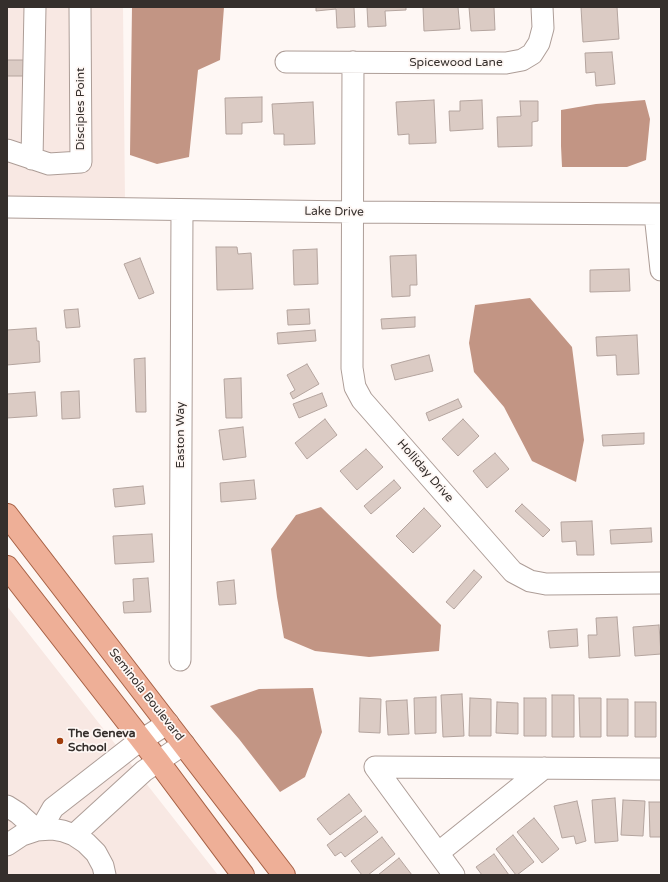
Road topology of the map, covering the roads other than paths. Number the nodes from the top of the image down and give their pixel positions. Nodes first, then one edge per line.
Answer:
1 (35, 7) edge
2 (80, 7) edge
3 (542, 7) edge
4 (286, 62) dead end
5 (353, 62) junction
6 (7, 150) edge
7 (32, 159) junction
8 (7, 207) edge
9 (182, 211) junction
10 (352, 212) junction
11 (658, 214) edge
12 (661, 270) edge
13 (7, 515) edge
14 (7, 567) edge
15 (661, 583) edge
16 (180, 660) dead end
17 (168, 723) junction
18 (141, 740) junction
19 (184, 744) junction
20 (158, 761) junction
21 (544, 768) junction
22 (661, 769) edge
23 (96, 775) junction
24 (113, 799) junction
25 (7, 806) edge
26 (39, 829) junction
27 (74, 835) junction
28 (7, 845) edge
29 (438, 853) junction
30 (105, 875) edge
31 (243, 875) edge
32 (284, 875) edge
33 (454, 875) edge

1 - 7 street
2 - 7 street, Disciples Point
3 - 5 street, Spicewood Lane
4 - 5 street, Spicewood Lane
5 - 10 street
6 - 7 street, Disciples Point
8 - 9 street, Lake Drive
9 - 10 street, Lake Drive
9 - 16 street, Easton Way
10 - 11 street, Lake Drive
10 - 15 street, Holliday Drive
11 - 12 street
13 - 17 main road, Seminola Boulevard
14 - 18 main road
17 - 18 street
17 - 19 main road, Seminola Boulevard
18 - 20 main road
18 - 23 street
19 - 20 street
19 - 32 main road, Seminola Boulevard
20 - 24 street
20 - 31 main road
21 - 22 street
21 - 29 street
21 - 29 street
23 - 24 street
23 - 26 street
24 - 27 street
25 - 26 street
26 - 27 street
26 - 28 street
27 - 30 street
29 - 33 street

